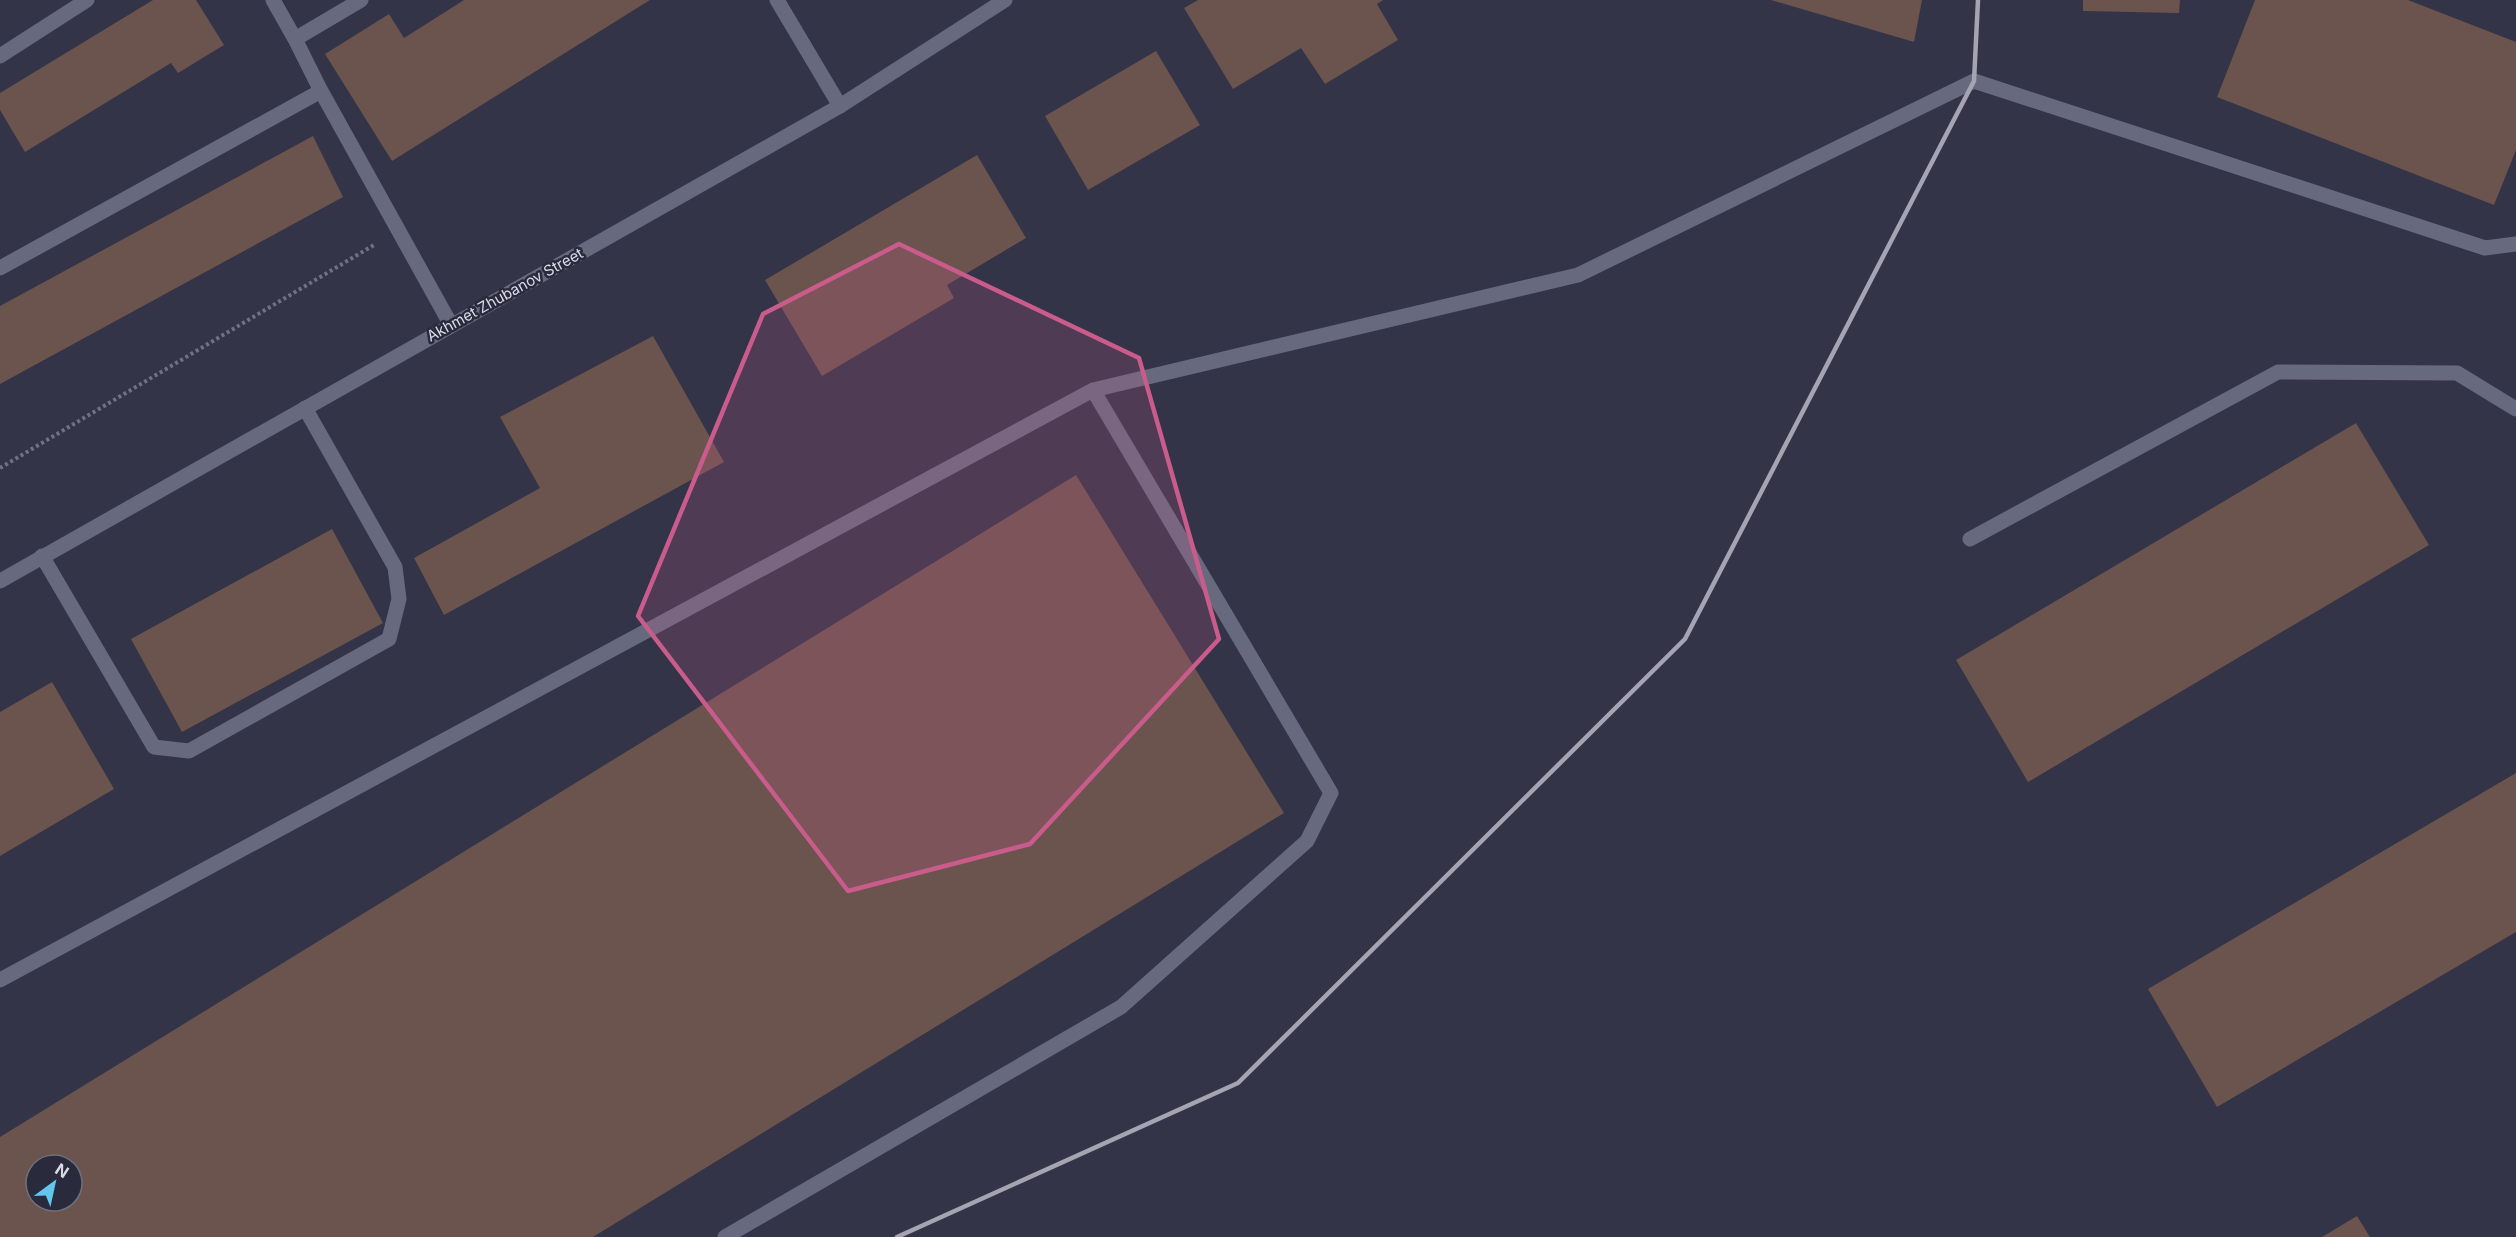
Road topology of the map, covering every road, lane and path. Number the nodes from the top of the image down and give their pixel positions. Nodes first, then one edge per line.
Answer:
1 (87, 0) edge
2 (273, 0) edge
3 (361, 0) edge
4 (777, 0) edge
5 (1005, 0) edge
6 (295, 39) junction
7 (0, 56) edge
8 (321, 91) junction
9 (840, 106) junction
10 (398, 230) junction
11 (2516, 244) edge
12 (0, 268) edge
13 (451, 325) junction
14 (1094, 390) junction
15 (305, 408) junction
16 (2516, 409) edge
17 (0, 468) edge
18 (1970, 539) dead end
19 (42, 556) junction
20 (0, 581) edge
21 (0, 980) edge
22 (724, 1237) edge

1 - 7 street
2 - 6 street
3 - 6 street
4 - 9 street
5 - 9 street, Akhmet Zhubanov Street
6 - 8 street
8 - 10 street
8 - 12 street
9 - 13 street, Akhmet Zhubanov Street
10 - 13 street
10 - 17 path
11 - 14 street
13 - 15 street, Akhmet Zhubanov Street
14 - 21 street
14 - 22 street
15 - 19 street, Akhmet Zhubanov Street
15 - 19 street
16 - 18 street
19 - 20 street, Akhmet Zhubanov Street

